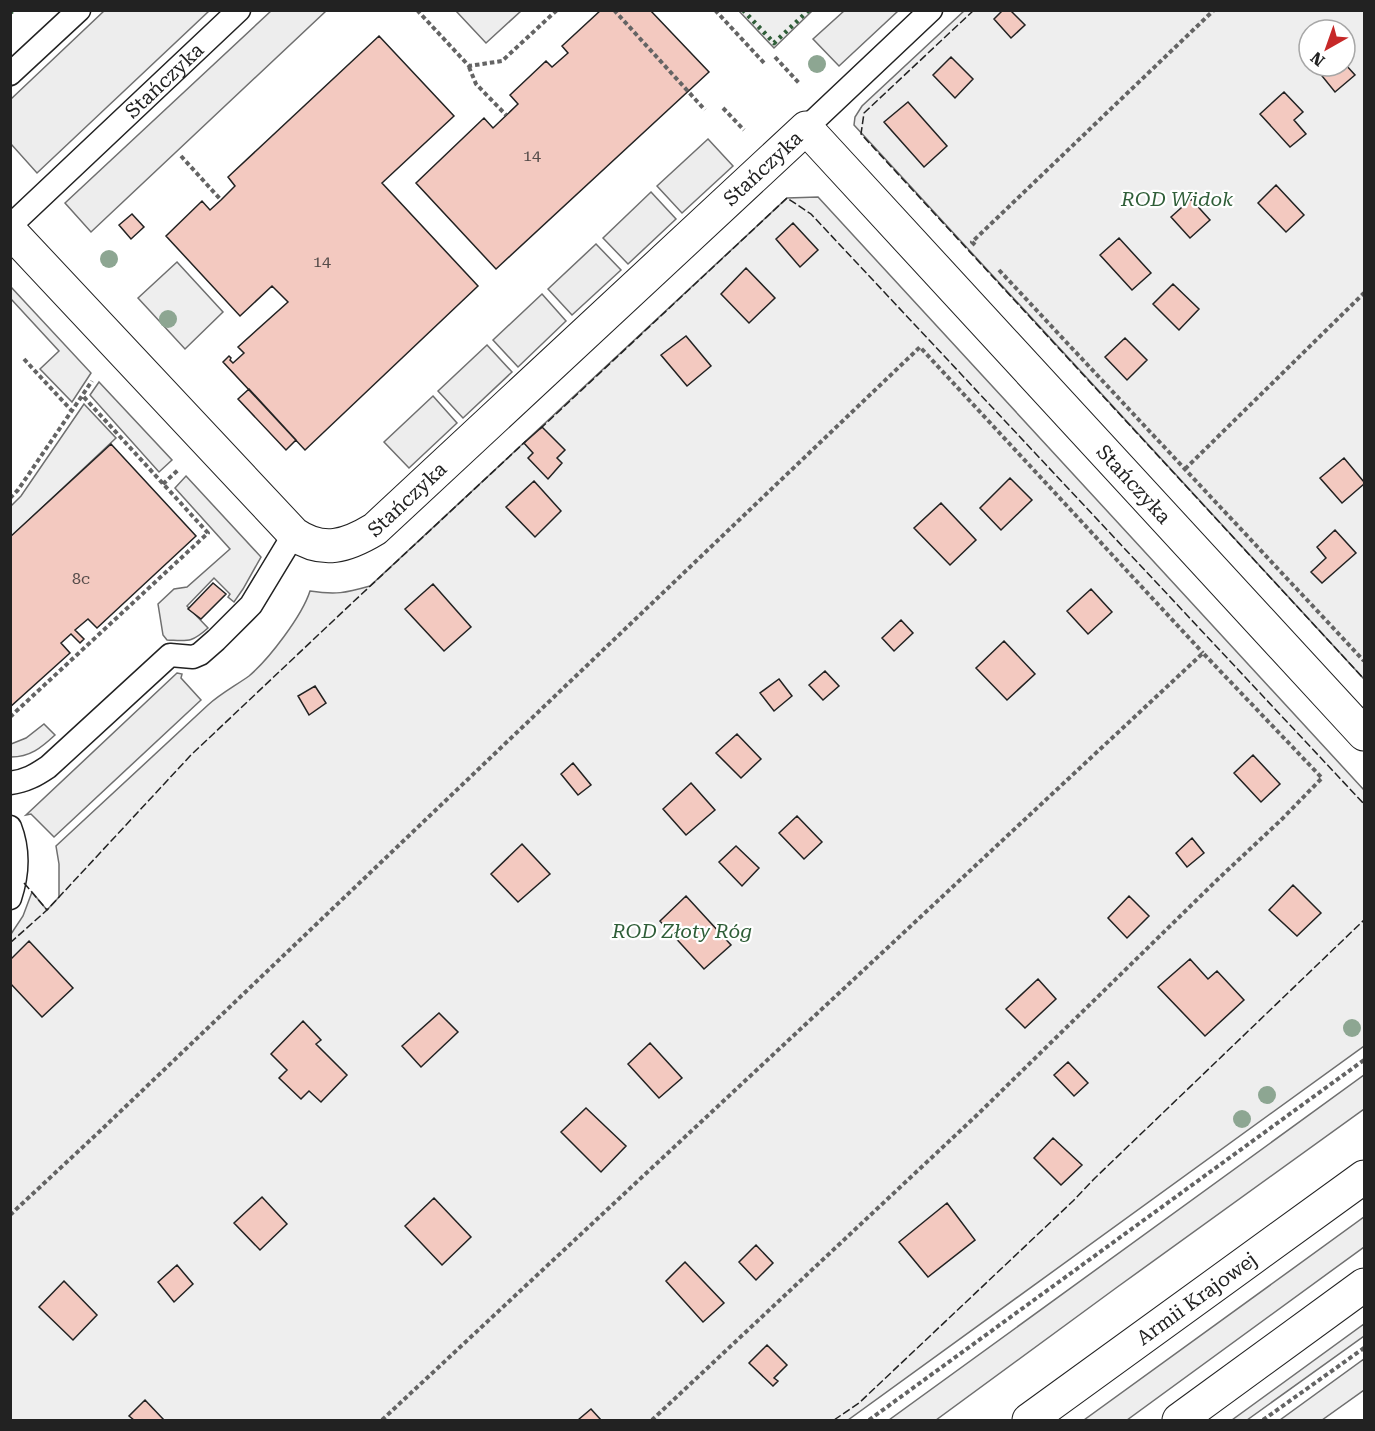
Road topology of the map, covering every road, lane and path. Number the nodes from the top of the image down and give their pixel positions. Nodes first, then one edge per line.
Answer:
1 (79, 10) edge
2 (239, 10) edge
3 (417, 10) edge
4 (557, 10) edge
5 (614, 10) edge
6 (715, 10) edge
7 (931, 10) edge
8 (1214, 10) edge
9 (775, 57) dead end
10 (766, 65) dead end
11 (469, 66) junction
12 (10, 74) edge
13 (802, 87) dead end
14 (723, 108) dead end
15 (705, 110) dead end
16 (506, 116) dead end
17 (806, 128) junction
18 (751, 136) dead end
19 (181, 156) dead end
20 (221, 200) dead end
21 (10, 226) edge
22 (10, 231) edge
23 (980, 250) dead end
24 (997, 268) dead end
25 (1365, 293) edge
26 (24, 359) dead end
27 (93, 379) dead end
28 (82, 396) junction
29 (72, 411) junction
30 (185, 464) dead end
31 (1186, 469) junction
32 (163, 483) junction
33 (10, 498) edge
34 (294, 534) junction
35 (1203, 653) junction
36 (1365, 661) edge
37 (10, 717) edge
38 (1365, 734) edge
39 (10, 783) edge
40 (10, 826) edge
41 (10, 898) edge
42 (1365, 1060) edge
43 (1365, 1177) edge
44 (10, 1215) edge
45 (1365, 1286) edge
46 (1365, 1348) edge
47 (382, 1420) edge
48 (652, 1420) edge
49 (869, 1420) edge
50 (1029, 1420) edge
51 (1179, 1420) edge
52 (1263, 1420) edge

1 - 12 lane
2 - 21 lane, Stańczyka
3 - 11 path
4 - 11 path
5 - 15 path
6 - 10 path
7 - 17 lane, Stańczyka
8 - 23 path
9 - 13 path
11 - 16 path
14 - 18 path
17 - 34 street, Stańczyka
17 - 38 street, Stańczyka
19 - 20 path
22 - 34 street, Stańczyka
24 - 31 path
25 - 31 path
26 - 29 path
27 - 28 path
28 - 29 path
28 - 32 path
29 - 33 path
30 - 32 path
31 - 36 path
32 - 37 path
34 - 39 lane
35 - 44 path
35 - 47 path
35 - 48 path
40 - 41 lane
42 - 49 path
43 - 50 street, Armii Krajowej
45 - 51 street
46 - 52 path

